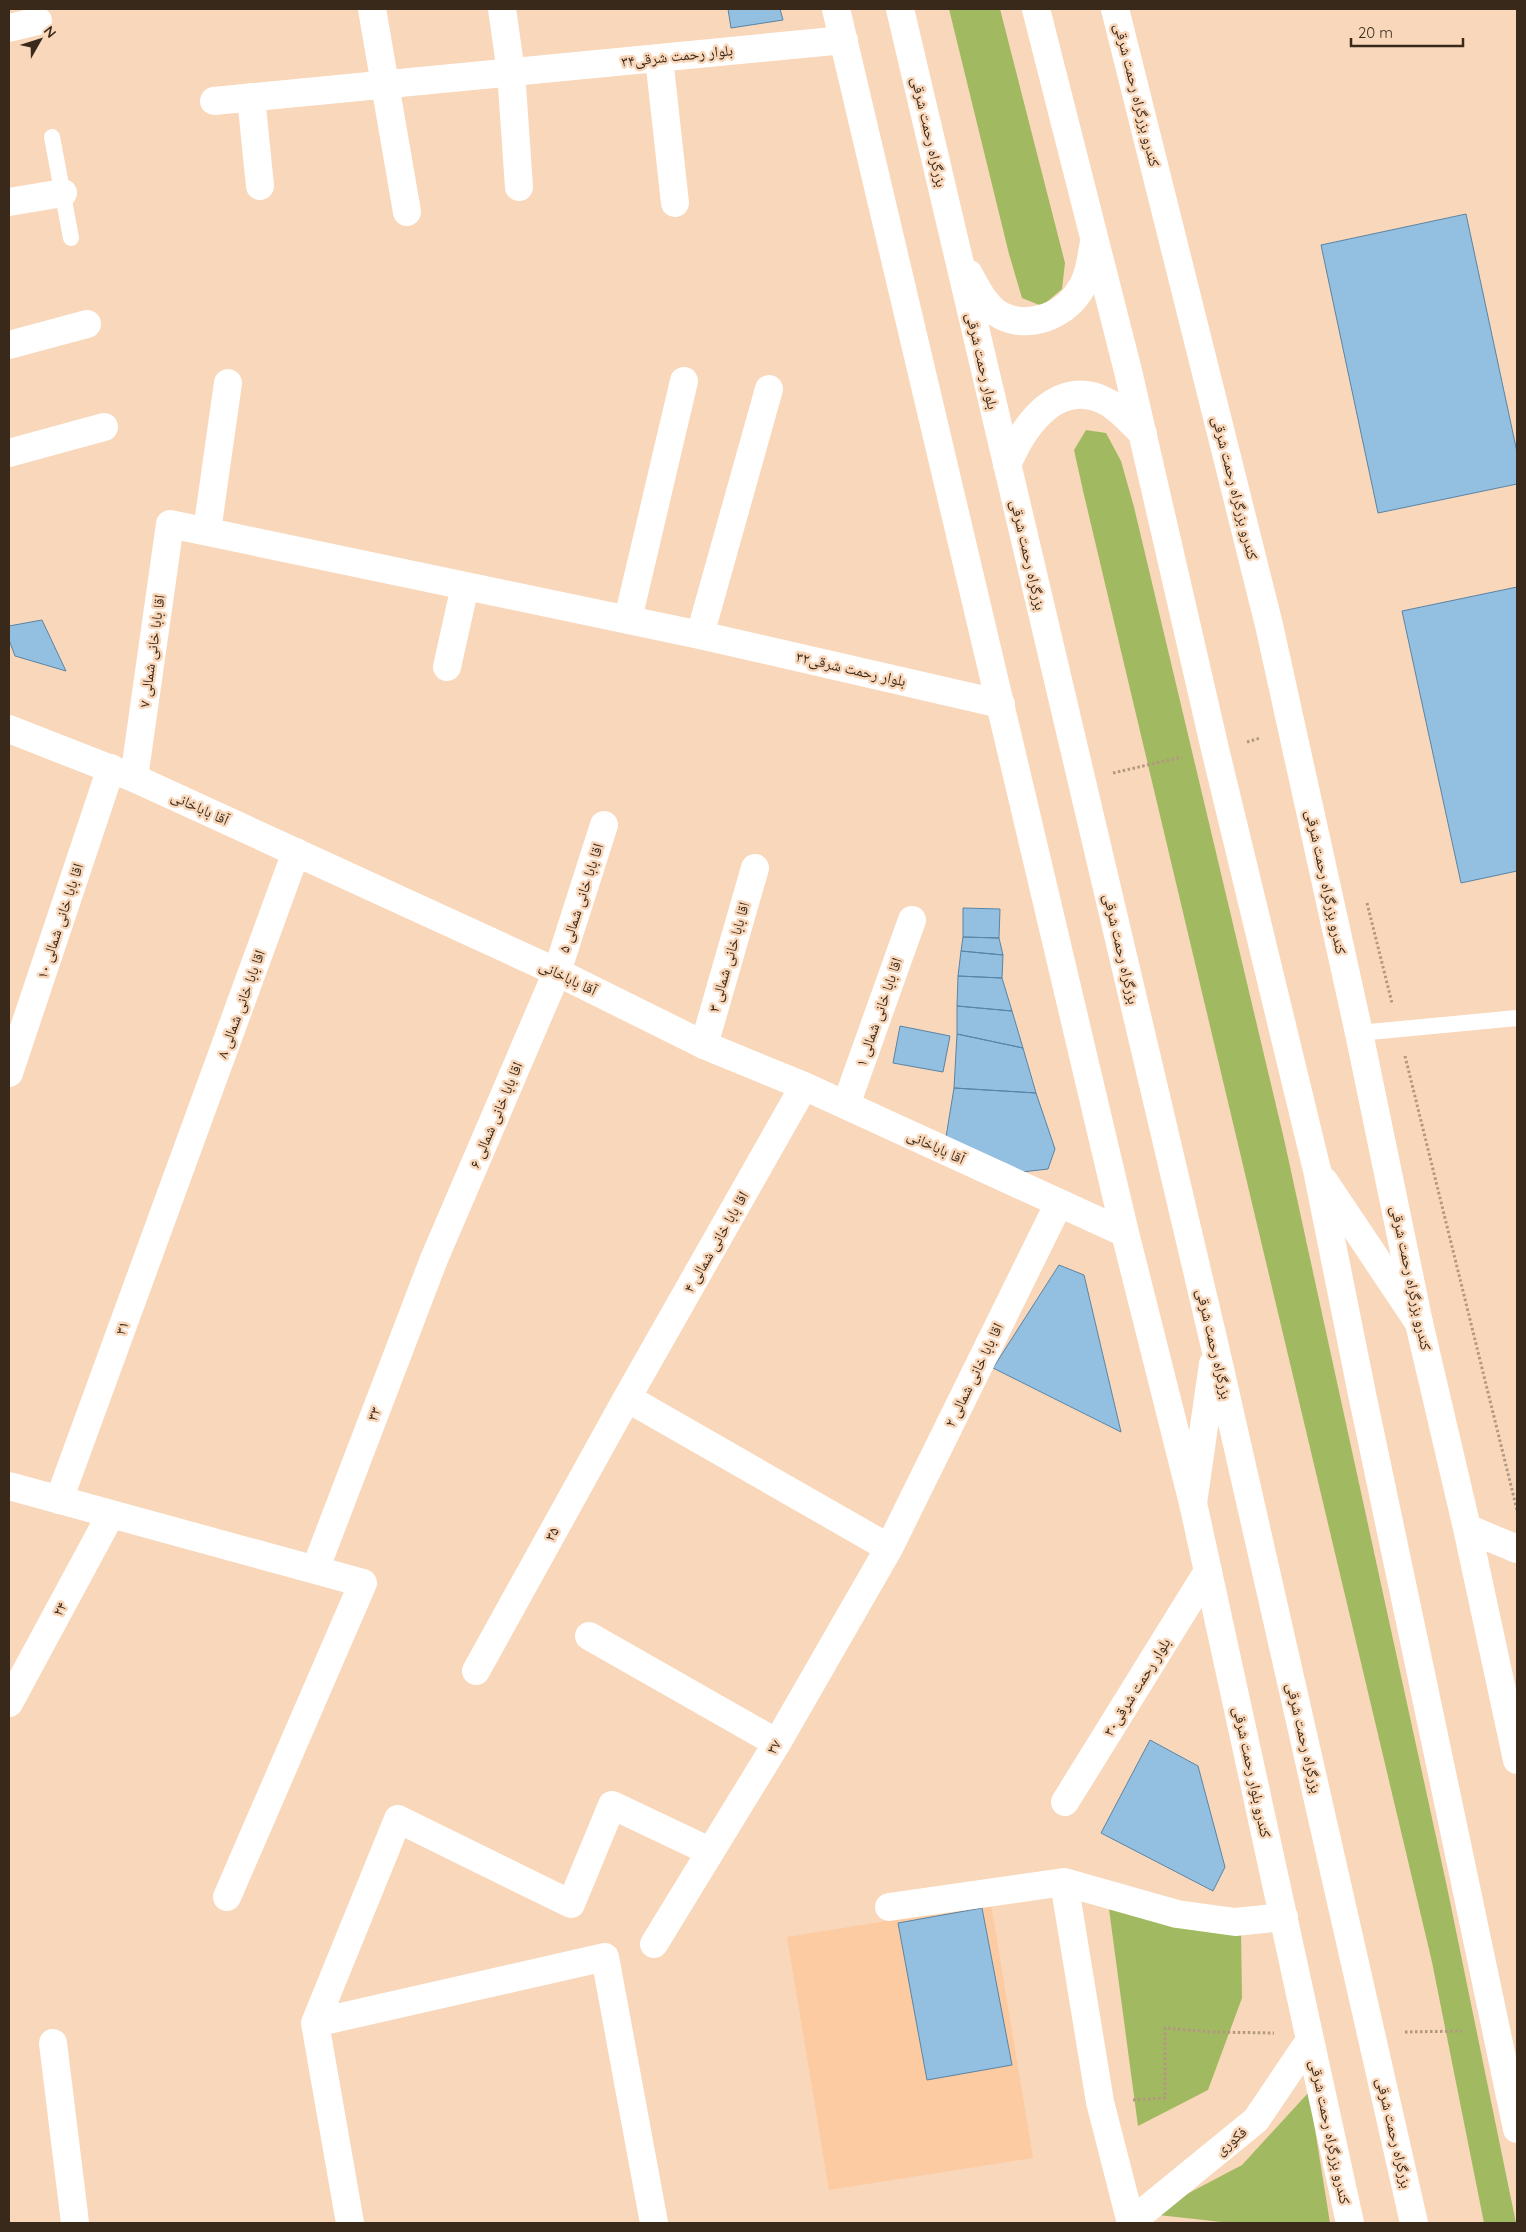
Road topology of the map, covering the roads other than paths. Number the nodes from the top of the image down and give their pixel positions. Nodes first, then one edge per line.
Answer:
1 (372, 9) edge
2 (502, 9) edge
3 (836, 9) edge
4 (900, 9) edge
5 (1036, 9) edge
6 (1115, 9) edge
7 (38, 21) dead end
8 (9, 28) edge
9 (844, 40) junction
10 (659, 58) junction
11 (511, 72) junction
12 (384, 84) junction
13 (251, 97) junction
14 (214, 101) dead end
15 (52, 137) dead end
16 (260, 186) dead end
17 (519, 186) dead end
18 (63, 193) junction
19 (9, 202) edge
20 (675, 203) dead end
21 (407, 212) dead end
22 (71, 238) dead end
23 (1094, 238) junction
24 (958, 256) junction
25 (87, 324) dead end
26 (9, 345) edge
27 (684, 381) dead end
28 (228, 383) dead end
29 (769, 389) dead end
30 (104, 427) dead end
31 (1143, 434) junction
32 (9, 454) edge
33 (1007, 465) junction
34 (170, 524) joint
35 (207, 531) junction
36 (465, 586) junction
37 (628, 619) junction
38 (700, 635) junction
39 (447, 668) dead end
40 (1001, 704) junction
41 (9, 729) edge
42 (122, 773) junction
43 (604, 825) dead end
44 (296, 852) junction
45 (755, 868) dead end
46 (912, 920) dead end
47 (557, 972) junction
48 (1517, 1018) edge
49 (1359, 1033) junction
50 (704, 1045) junction
51 (9, 1074) edge
52 (804, 1086) junction
53 (846, 1105) junction
54 (185, 1156) joint
55 (1317, 1170) junction
56 (1059, 1203) junction
57 (1125, 1233) junction
58 (434, 1259) joint
59 (1420, 1323) junction
60 (1215, 1347) junction
61 (627, 1398) junction
62 (9, 1486) edge
63 (59, 1500) junction
64 (1193, 1503) junction
65 (112, 1514) junction
66 (1467, 1528) junction
67 (889, 1548) junction
68 (1517, 1549) edge
69 (315, 1570) junction
70 (1208, 1571) junction
71 (589, 1636) dead end
72 (476, 1671) dead end
73 (1510, 1691) edge
74 (9, 1703) edge
75 (777, 1743) junction
76 (1517, 1760) edge
77 (1065, 1802) dead end
78 (709, 1851) junction
79 (1064, 1882) junction
80 (227, 1897) dead end
81 (889, 1907) dead end
82 (1284, 1917) junction
83 (654, 1944) dead end
84 (315, 2023) junction
85 (1310, 2040) junction
86 (53, 2043) dead end
87 (1517, 2130) edge
88 (75, 2223) edge
89 (350, 2223) edge
90 (654, 2223) edge
91 (1129, 2223) edge
92 (1350, 2223) edge
93 (1414, 2223) edge

1 - 12 main road
2 - 11 main road
3 - 9 main road
4 - 24 main road, بزرگراه رحمت شرقی
5 - 23 main road
6 - 49 main road, کندرو بزرگراه رحمت شرقی
7 - 8 main road
9 - 10 main road, بلوار رحمت شرقی۳۴
9 - 40 main road
10 - 11 main road, بلوار رحمت شرقی۳۴
10 - 20 main road
11 - 12 main road, بلوار رحمت شرقی۳۴
11 - 17 main road
12 - 13 main road, بلوار رحمت شرقی۳۴
12 - 21 main road
13 - 14 main road, بلوار رحمت شرقی۳۴
13 - 16 main road
15 - 18 lane
18 - 19 main road
18 - 22 lane
23 - 24 main road
23 - 31 main road
24 - 33 main road, بلوار رحمت شرقی
25 - 26 main road
27 - 37 main road
28 - 35 main road
29 - 38 main road
30 - 32 main road
31 - 33 main road
31 - 55 main road
33 - 60 main road, بزرگراه رحمت شرقی
34 - 35 main road, بلوار رحمت شرقی۳۲
34 - 42 main road, ۷ اقا بابا خانی شمالی
35 - 36 main road, بلوار رحمت شرقی۳۲
36 - 37 main road, بلوار رحمت شرقی۳۲
36 - 39 main road
37 - 38 main road, بلوار رحمت شرقی۳۲
38 - 40 main road, بلوار رحمت شرقی۳۲
40 - 57 main road
41 - 42 main road, آقا باباخانی
42 - 44 main road, آقا باباخانی
42 - 51 main road, ۱۰ اقا بابا خانی شمالی
43 - 47 main road, ۵ اقا بابا خانی شمالی
44 - 47 main road, آقا باباخانی
44 - 54 main road, ۸ اقا بابا خانی شمالی
45 - 50 main road, ۳ اقا بابا خانی شمالی
46 - 53 main road, ۱ اقا بابا خانی شمالی
47 - 50 main road, آقا باباخانی
47 - 58 main road, ۶ اقا بابا خانی شمالی
48 - 49 lane
49 - 59 main road, کندرو بزرگراه رحمت شرقی
50 - 52 main road, آقا باباخانی
52 - 53 main road, آقا باباخانی
52 - 61 main road, ۴ اقا بابا خانی شمالی
53 - 56 main road, آقا باباخانی
54 - 63 main road, ۳۱
55 - 59 main road
55 - 87 main road
56 - 57 main road, آقا باباخانی
56 - 67 main road, ۲ اقا بابا خانی شمالی
57 - 64 main road
58 - 69 main road, ۳۳
59 - 66 main road, کندرو بزرگراه رحمت شرقی
60 - 64 main road
60 - 93 main road, بزرگراه رحمت شرقی
61 - 67 main road
61 - 72 main road, ۳۵
62 - 63 main road
63 - 65 main road
64 - 70 main road, کندرو بلوار رحمت شرقی
65 - 69 main road
65 - 74 main road, ۲۴
66 - 68 main road
66 - 73 main road, کندرو بزرگراه رحمت شرقی
67 - 75 main road, ۳۷
69 - 80 main road
70 - 77 main road, بلوار رحمت شرقی۳۰
70 - 82 main road, کندرو بلوار رحمت شرقی
71 - 75 main road
73 - 76 main road, کندرو بزرگراه رحمت شرقی
75 - 78 main road, ۳۷
78 - 83 main road, ۳۷
78 - 84 main road
79 - 81 main road
79 - 82 main road
79 - 91 main road
82 - 85 main road, کندرو بلوار رحمت شرقی
84 - 89 main road
84 - 90 main road
85 - 91 main road, فکوری
85 - 92 main road, کندرو بزرگراه رحمت شرقی
86 - 88 main road

